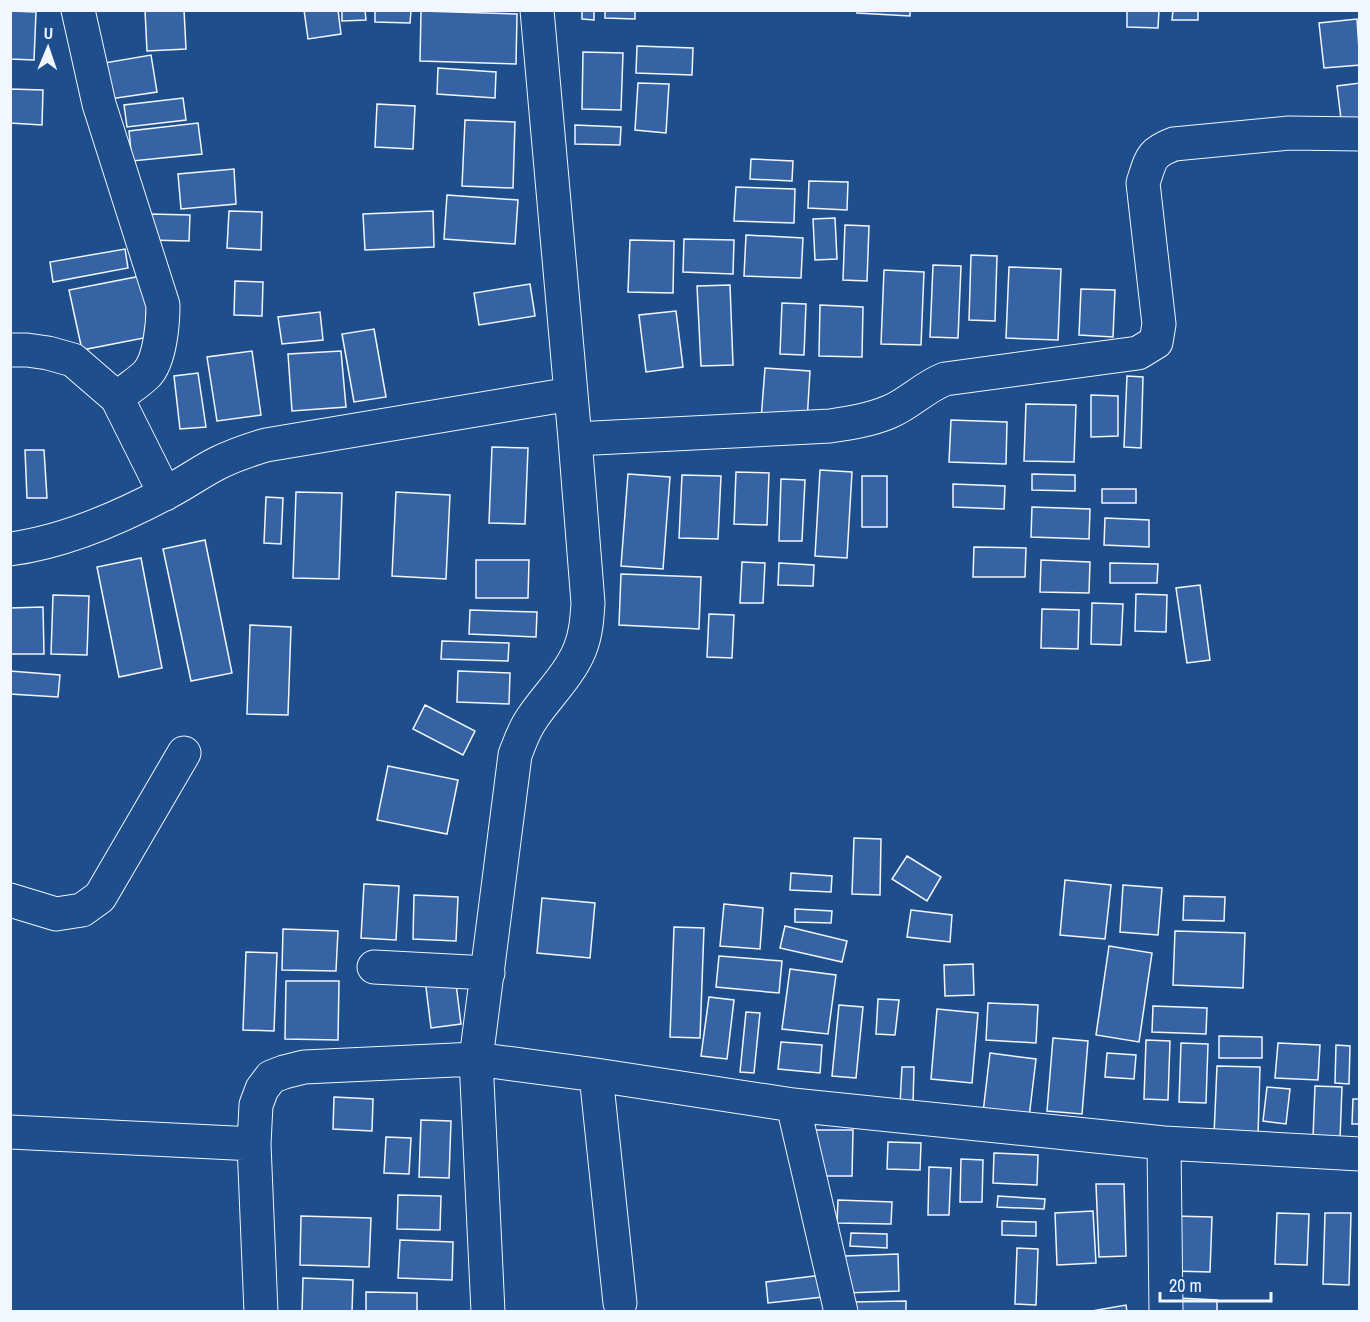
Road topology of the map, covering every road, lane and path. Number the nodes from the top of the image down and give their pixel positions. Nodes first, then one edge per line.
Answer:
1 (78, 10) edge
2 (537, 10) edge
3 (1359, 134) edge
4 (10, 350) edge
5 (571, 394) junction
6 (117, 398) junction
7 (576, 440) junction
8 (165, 494) junction
9 (10, 549) edge
10 (184, 753) dead end
11 (10, 900) edge
12 (374, 967) dead end
13 (488, 973) junction
14 (476, 1059) junction
15 (596, 1075) junction
16 (793, 1106) junction
17 (10, 1132) edge
18 (1164, 1143) junction
19 (254, 1144) junction
20 (1359, 1154) edge
21 (620, 1304) dead end
22 (261, 1311) edge
23 (488, 1311) edge
24 (841, 1311) edge
25 (1166, 1311) edge

1 - 6 street
2 - 5 street
3 - 7 street
4 - 6 street
5 - 7 street
5 - 8 street
6 - 8 street
7 - 13 street
8 - 9 street
10 - 11 street
12 - 13 street
13 - 14 street
14 - 15 street
14 - 19 street
14 - 23 street
15 - 16 street
15 - 21 street
16 - 18 street
16 - 24 street
17 - 19 street
18 - 20 street
18 - 25 street
19 - 22 street

